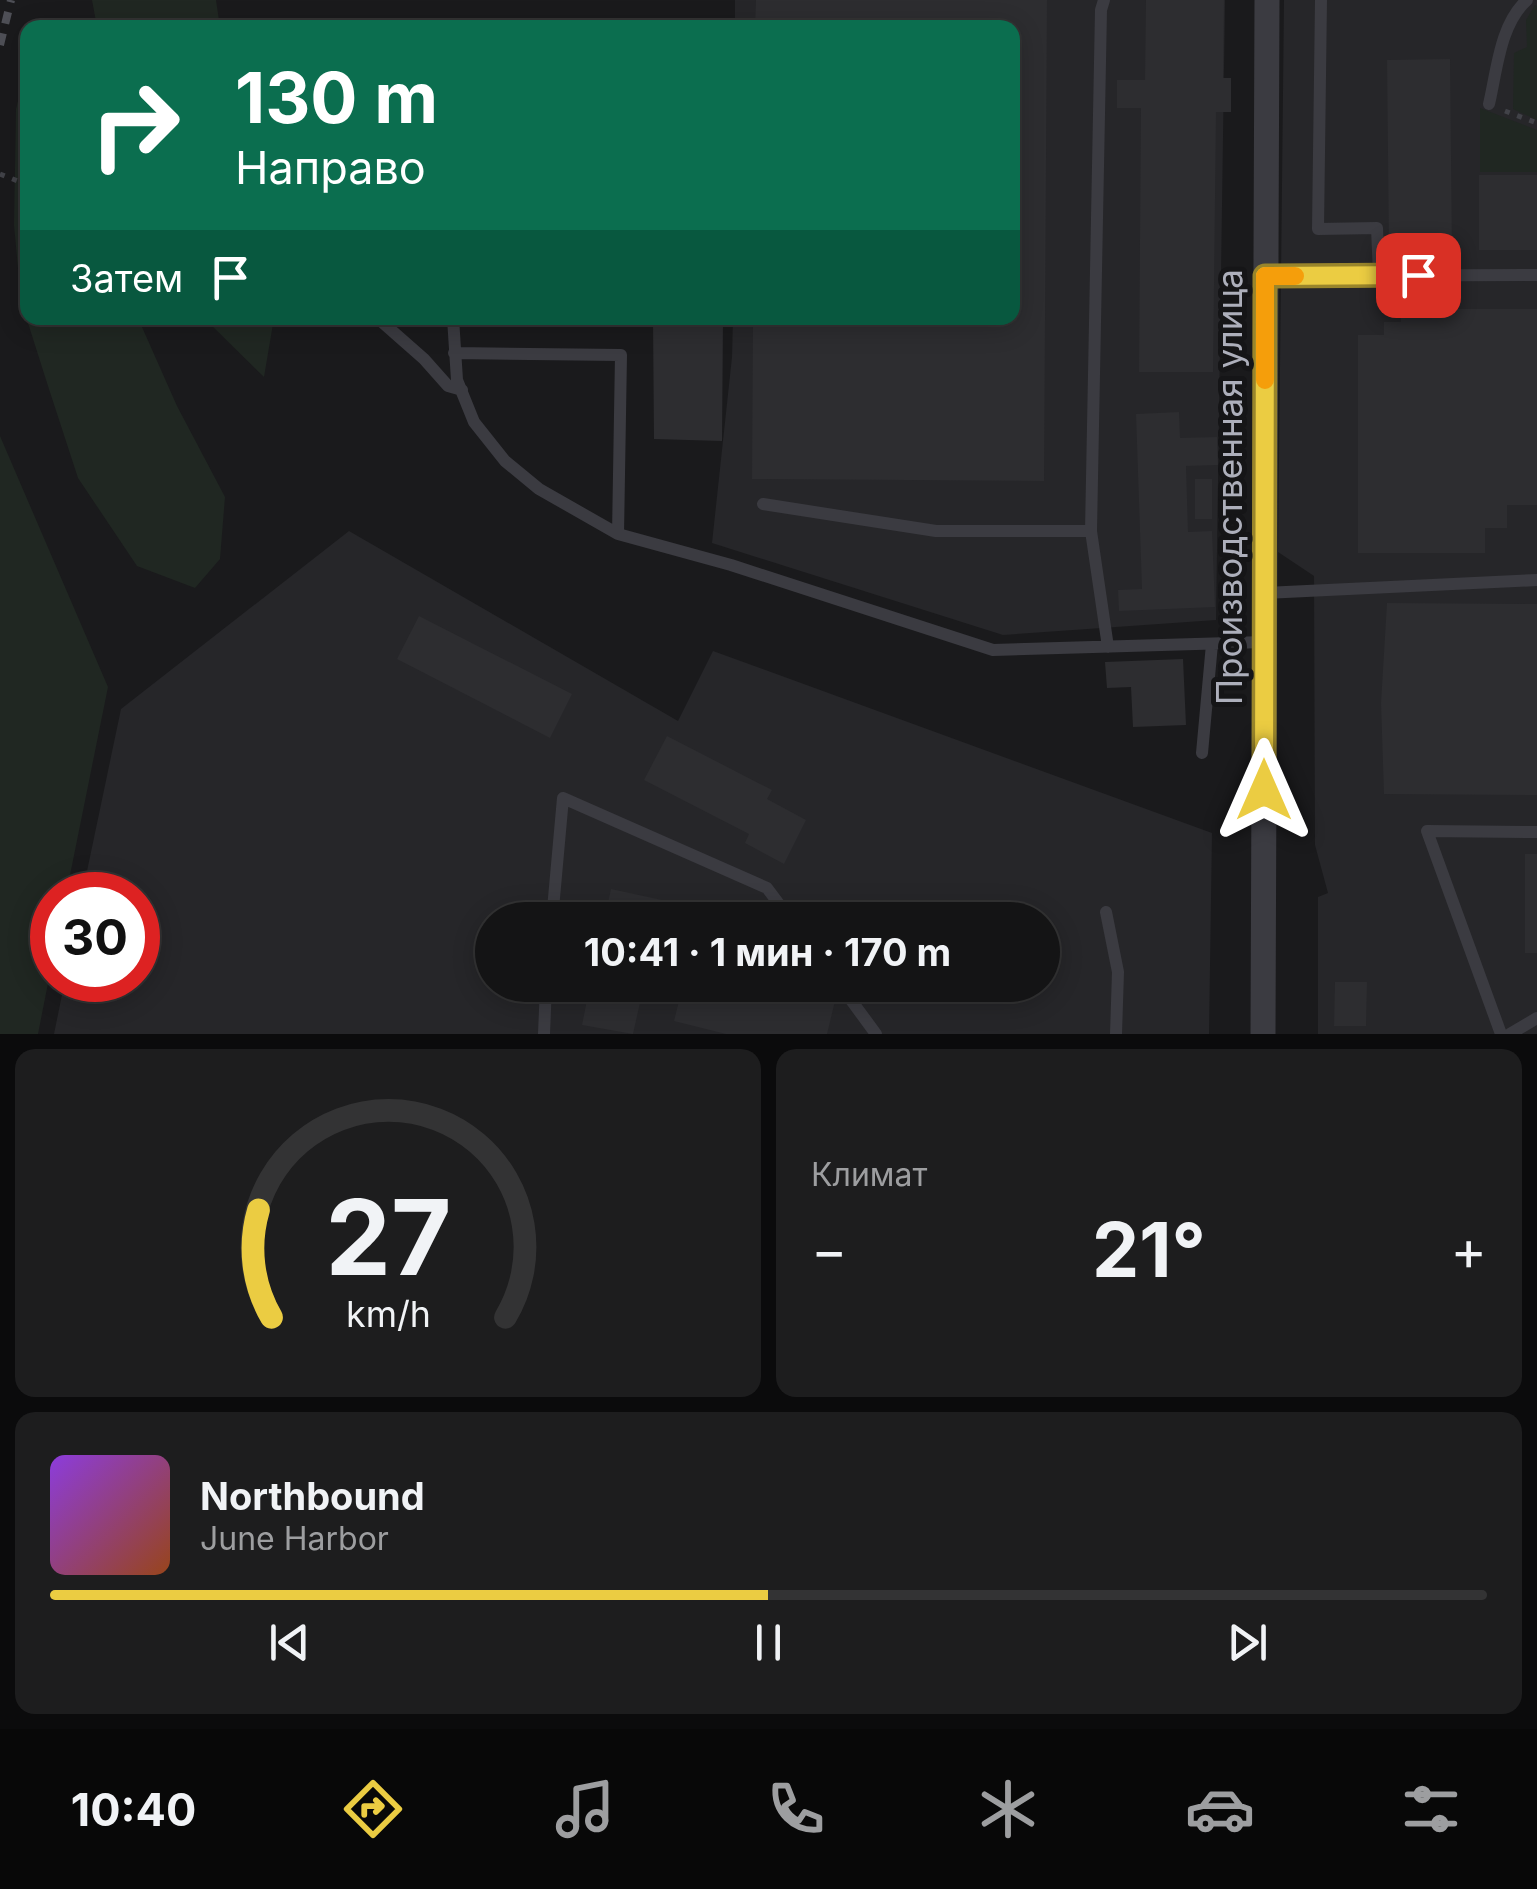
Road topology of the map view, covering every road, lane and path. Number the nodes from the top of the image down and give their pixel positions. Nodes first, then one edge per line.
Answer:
1 (1104, 0) edge
2 (1266, 0) edge
3 (1321, 0) edge
4 (1527, 0) edge
5 (1488, 104) joint
6 (1537, 124) edge
7 (1537, 275) edge
8 (1265, 276) junction
9 (1379, 276) junction
10 (385, 325) edge
11 (453, 325) edge
12 (454, 353) junction
13 (462, 390) junction
14 (763, 504) dead end
15 (1091, 531) junction
16 (618, 534) junction
17 (1537, 580) edge
18 (1264, 593) junction
19 (1264, 642) junction
20 (1212, 644) junction
21 (1108, 647) junction
22 (1202, 752) dead end
23 (1537, 832) edge
24 (554, 902) edge
25 (778, 902) edge
26 (1106, 912) dead end
27 (545, 1002) edge
28 (852, 1002) edge
29 (1537, 1018) edge
30 (544, 1034) edge
31 (876, 1034) edge
32 (1116, 1034) edge
33 (1263, 1034) edge
34 (1501, 1034) edge
35 (1510, 1034) edge

1 - 15 lane
2 - 8 street, Производственная улица
3 - 9 lane
4 - 5 lane
5 - 6 path
7 - 9 lane
8 - 9 lane
8 - 18 street, Производственная улица
10 - 13 lane
11 - 12 lane
12 - 13 lane
12 - 16 lane
13 - 16 lane
14 - 15 lane
15 - 21 lane
16 - 21 lane
17 - 18 lane
18 - 19 street, Производственная улица
19 - 20 lane
19 - 33 street, Производственная улица
20 - 21 lane
20 - 22 lane
23 - 34 lane
24 - 25 lane
26 - 32 lane
27 - 30 lane
28 - 31 lane
29 - 35 lane

